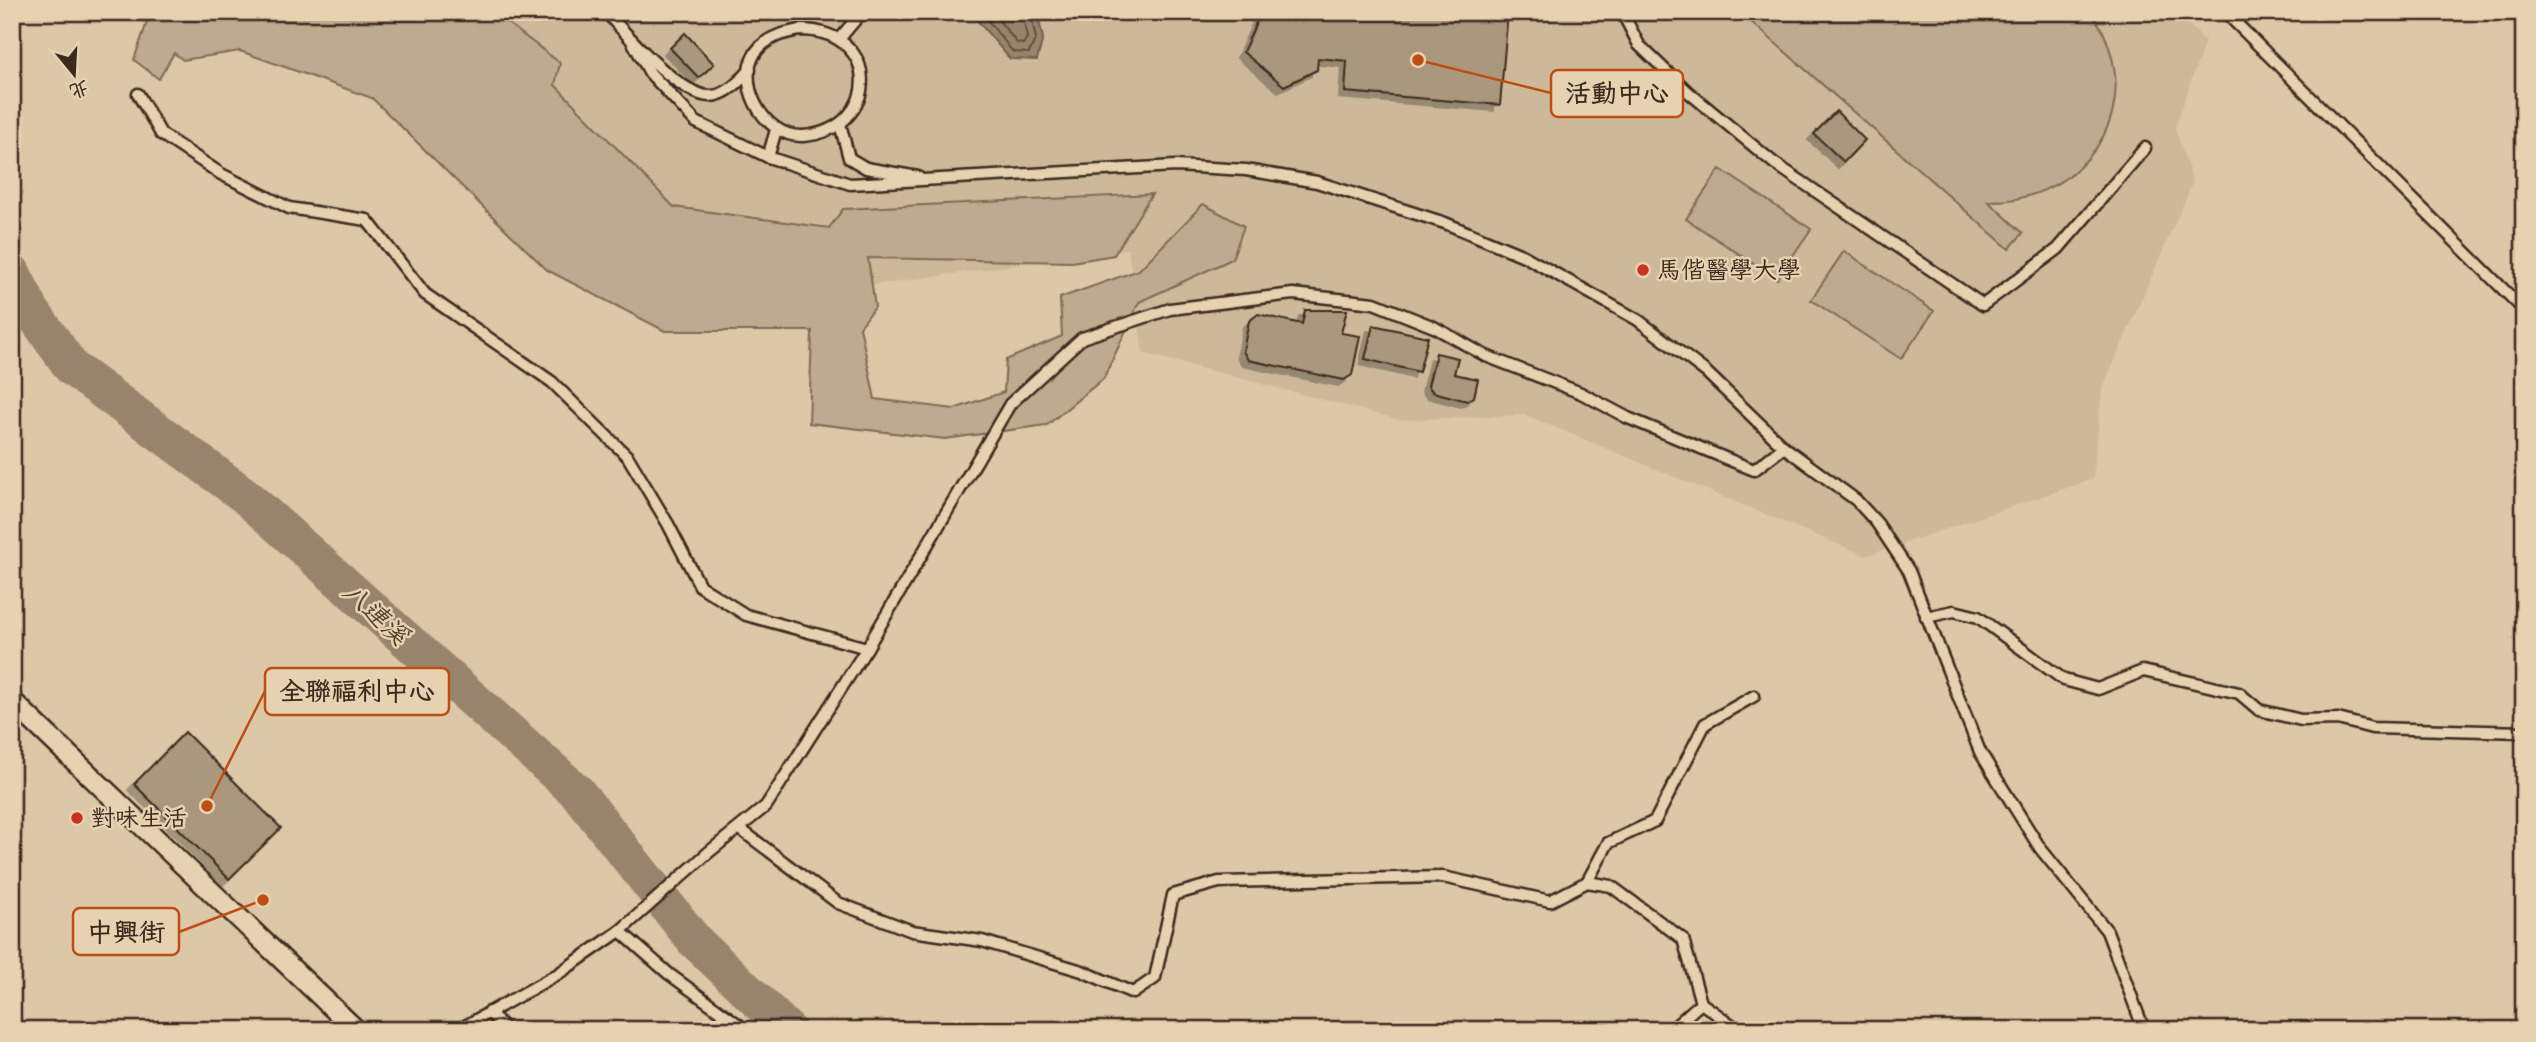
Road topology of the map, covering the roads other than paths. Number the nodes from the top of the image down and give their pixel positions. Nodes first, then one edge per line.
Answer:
1 (606, 12) edge
2 (862, 12) edge
3 (1622, 12) edge
4 (2225, 12) edge
5 (840, 37) junction
6 (631, 39) junction
7 (750, 70) junction
8 (138, 94) dead end
9 (840, 124) junction
10 (776, 130) junction
11 (2144, 148) dead end
12 (768, 157) junction
13 (929, 180) junction
14 (2524, 310) edge
15 (1784, 447) junction
16 (1926, 617) junction
17 (867, 648) junction
18 (1754, 695) dead end
19 (12, 701) edge
20 (2524, 732) edge
21 (740, 829) junction
22 (1587, 882) junction
23 (620, 931) junction
24 (1701, 1003) junction
25 (489, 1012) junction
26 (356, 1030) edge
27 (458, 1030) edge
28 (506, 1030) edge
29 (746, 1030) edge
30 (1671, 1030) edge
31 (1739, 1030) edge
32 (2144, 1030) edge

1 - 6 lane
2 - 5 lane
3 - 11 lane
4 - 14 lane
5 - 7 lane
5 - 9 lane
6 - 7 lane
6 - 12 lane
7 - 10 lane
8 - 17 lane
9 - 10 lane
9 - 13 lane
10 - 12 lane
12 - 13 lane
13 - 15 lane
15 - 16 lane
15 - 17 lane
16 - 20 lane
16 - 32 lane
17 - 21 lane
18 - 22 lane
19 - 26 street
21 - 22 lane
21 - 23 lane
22 - 24 lane
23 - 25 lane
23 - 29 lane
24 - 30 lane
24 - 31 lane
25 - 27 lane
25 - 28 lane

